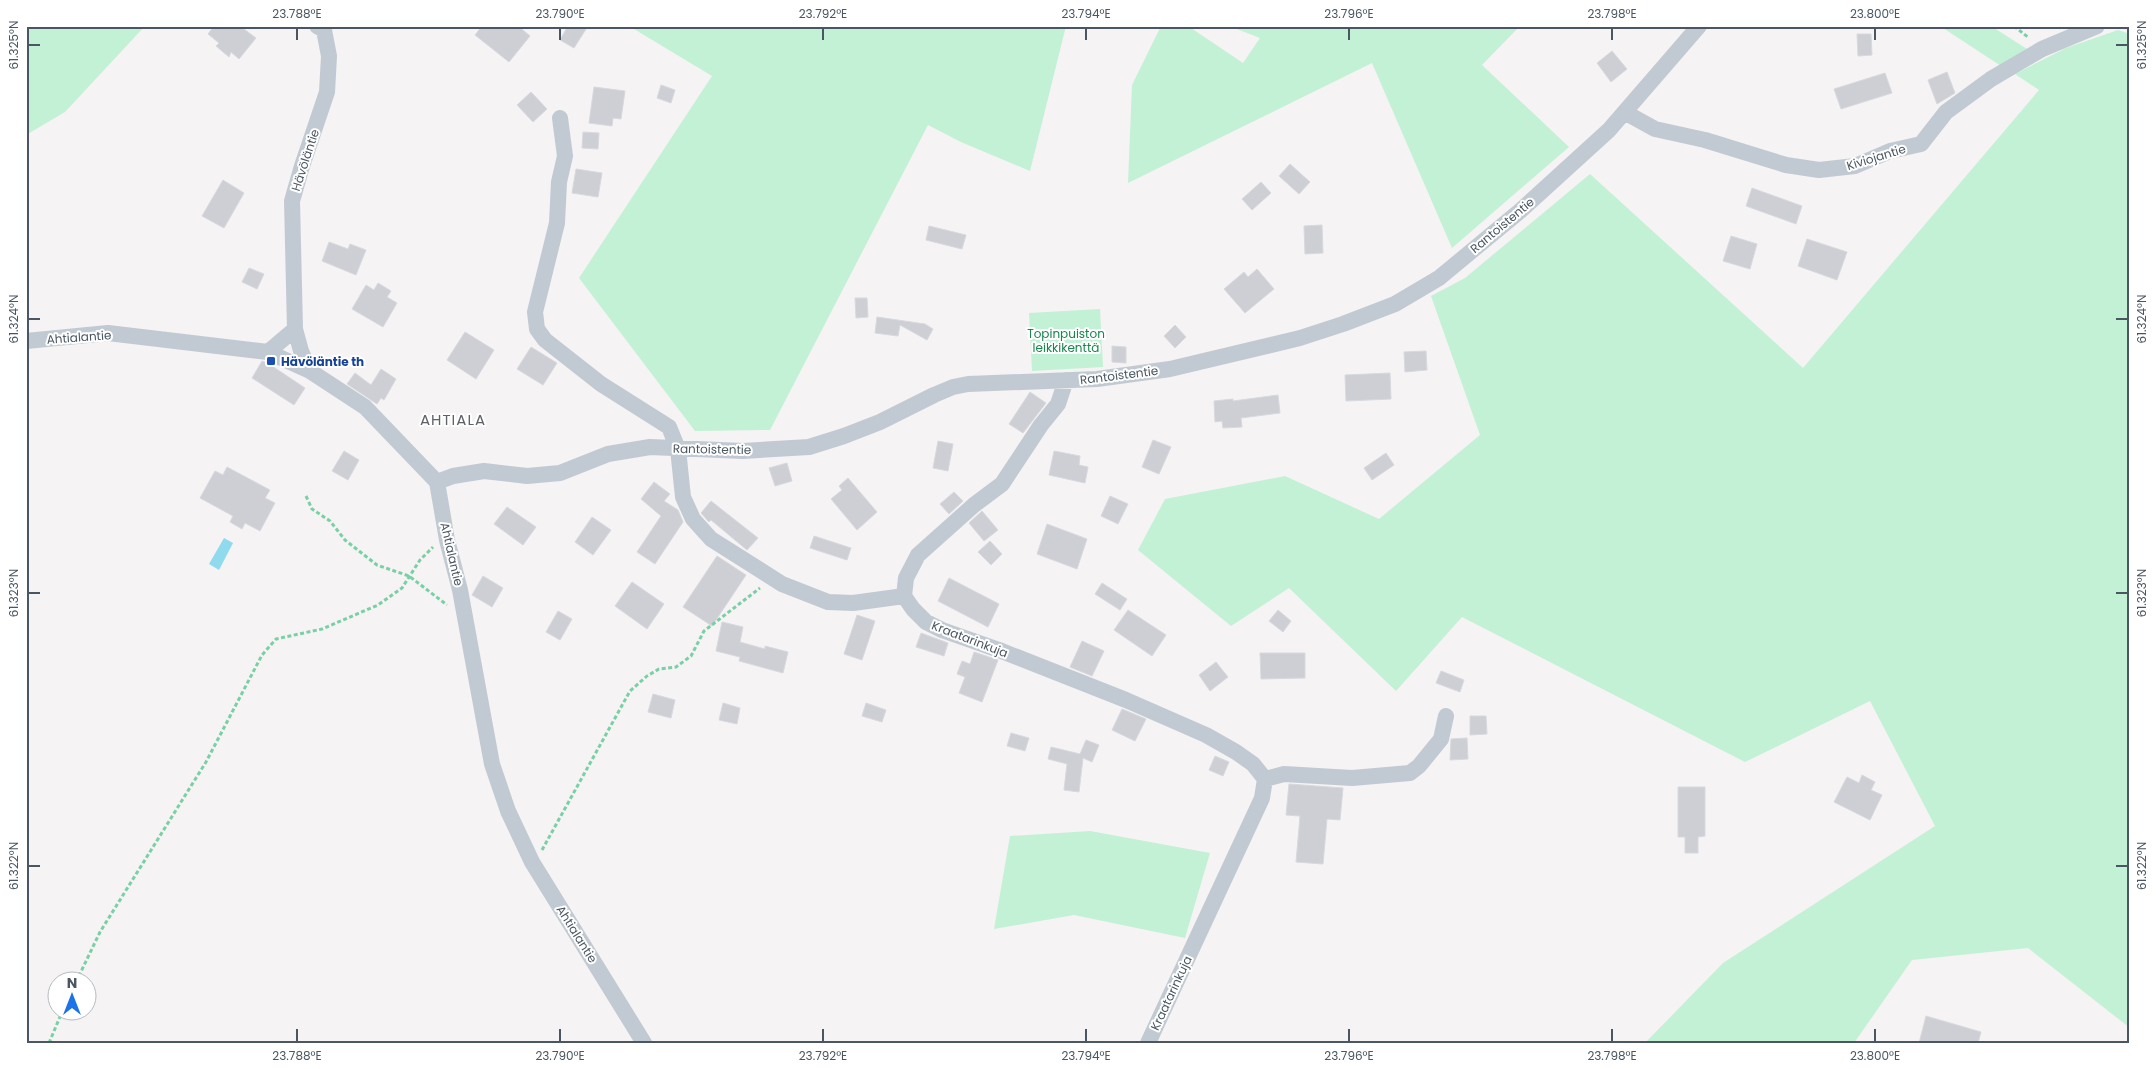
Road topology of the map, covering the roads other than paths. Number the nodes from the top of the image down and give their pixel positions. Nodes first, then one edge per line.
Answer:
1 (317, 26) edge
2 (1699, 26) edge
3 (2097, 26) edge
4 (1626, 113) junction
5 (560, 118) dead end
6 (296, 329) junction
7 (26, 341) edge
8 (268, 352) junction
9 (310, 371) junction
10 (1066, 380) junction
11 (678, 449) junction
12 (437, 482) junction
13 (904, 596) junction
14 (1446, 716) dead end
15 (1265, 779) junction
16 (644, 1043) edge
17 (1148, 1043) edge

1 - 6 street, Hävöläntie
2 - 4 street, Rantoistentie
3 - 4 street, Kiviojantie
4 - 10 street, Rantoistentie
5 - 11 street
6 - 8 street
6 - 9 street, Hävöläntie
7 - 8 street, Ahtialantie
8 - 9 street, Ahtialantie
9 - 12 street, Ahtialantie
10 - 11 street, Rantoistentie
10 - 13 street
11 - 12 street, Rantoistentie
11 - 13 street
12 - 16 street, Ahtialantie
13 - 15 street, Kraatarinkuja
14 - 15 street
15 - 17 street, Kraatarinkuja

